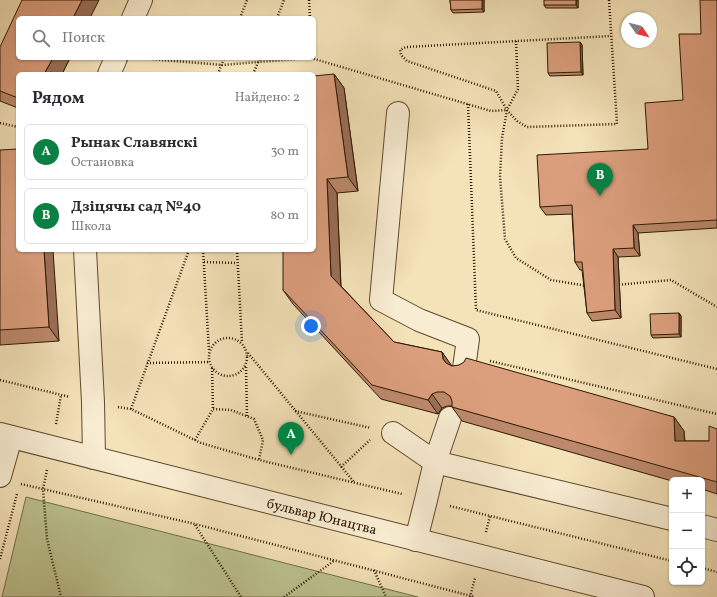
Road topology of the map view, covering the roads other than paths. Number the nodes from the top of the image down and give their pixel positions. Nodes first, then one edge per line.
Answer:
1 (141, 0) edge
2 (134, 16) edge
3 (115, 60) edge
4 (109, 72) edge
5 (398, 113) dead end
6 (85, 252) edge
7 (465, 362) edge
8 (450, 418) edge
9 (386, 431) road end
10 (6, 436) edge
11 (94, 458) junction
12 (434, 462) junction
13 (0, 476) edge
14 (669, 518) edge
15 (705, 527) edge
16 (717, 530) edge
17 (416, 540) junction
18 (643, 597) edge

1 - 2 street
3 - 4 street
5 - 7 street
6 - 11 street
8 - 12 street
9 - 12 street
10 - 11 street, бульвар Юнацтва
10 - 13 street
11 - 17 street, бульвар Юнацтва
12 - 14 street
12 - 17 street
15 - 16 street
17 - 18 street, бульвар Юнацтва

